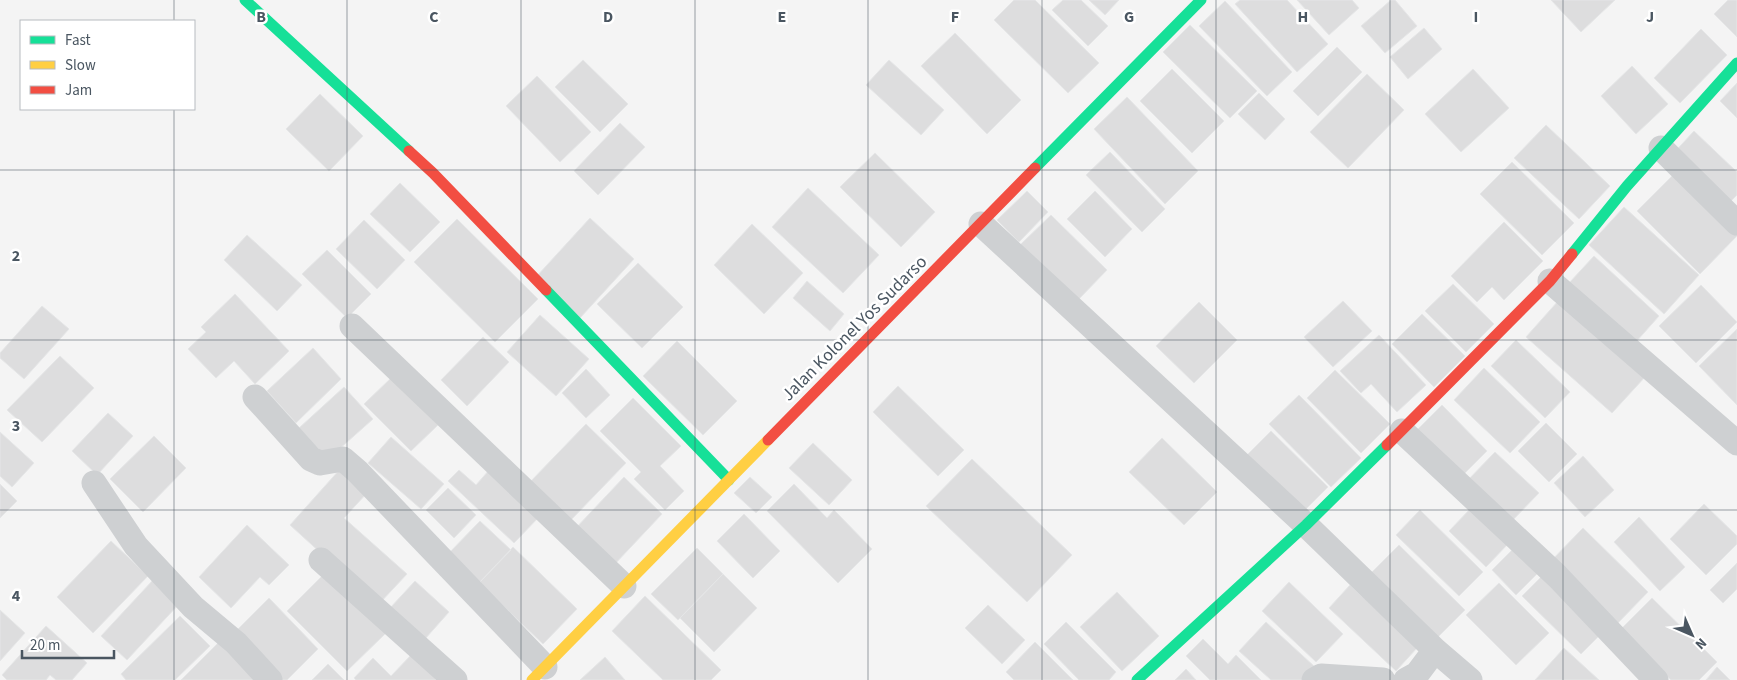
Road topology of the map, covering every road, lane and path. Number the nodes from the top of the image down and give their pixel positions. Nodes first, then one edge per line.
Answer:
1 (245, 0) edge
2 (1201, 0) edge
3 (1737, 63) edge
4 (1661, 148) junction
5 (1737, 223) edge
6 (981, 224) junction
7 (1550, 281) junction
8 (352, 326) dead end
9 (255, 397) dead end
10 (1402, 431) junction
11 (1737, 443) edge
12 (729, 480) junction
13 (94, 483) dead end
14 (1306, 525) junction
15 (321, 560) dead end
16 (624, 586) junction
17 (1435, 650) junction
18 (539, 673) edge
19 (270, 680) edge
20 (455, 680) edge
21 (1137, 680) edge
22 (1314, 680) edge
23 (1382, 680) edge
24 (1406, 680) edge
25 (1470, 680) edge
26 (1656, 680) edge

1 - 12 street
2 - 6 street, Jalan Kolonel Yos Sudarso
3 - 4 street
4 - 5 street
4 - 7 street
6 - 12 street, Jalan Kolonel Yos Sudarso
6 - 14 street
7 - 10 street
7 - 11 street
8 - 16 street
9 - 18 street
10 - 14 street
10 - 26 street
12 - 16 street, Jalan Kolonel Yos Sudarso
13 - 19 street
14 - 17 street
14 - 21 street
15 - 20 street
16 - 18 street, Jalan Kolonel Yos Sudarso
17 - 24 street
17 - 25 street
22 - 23 street

